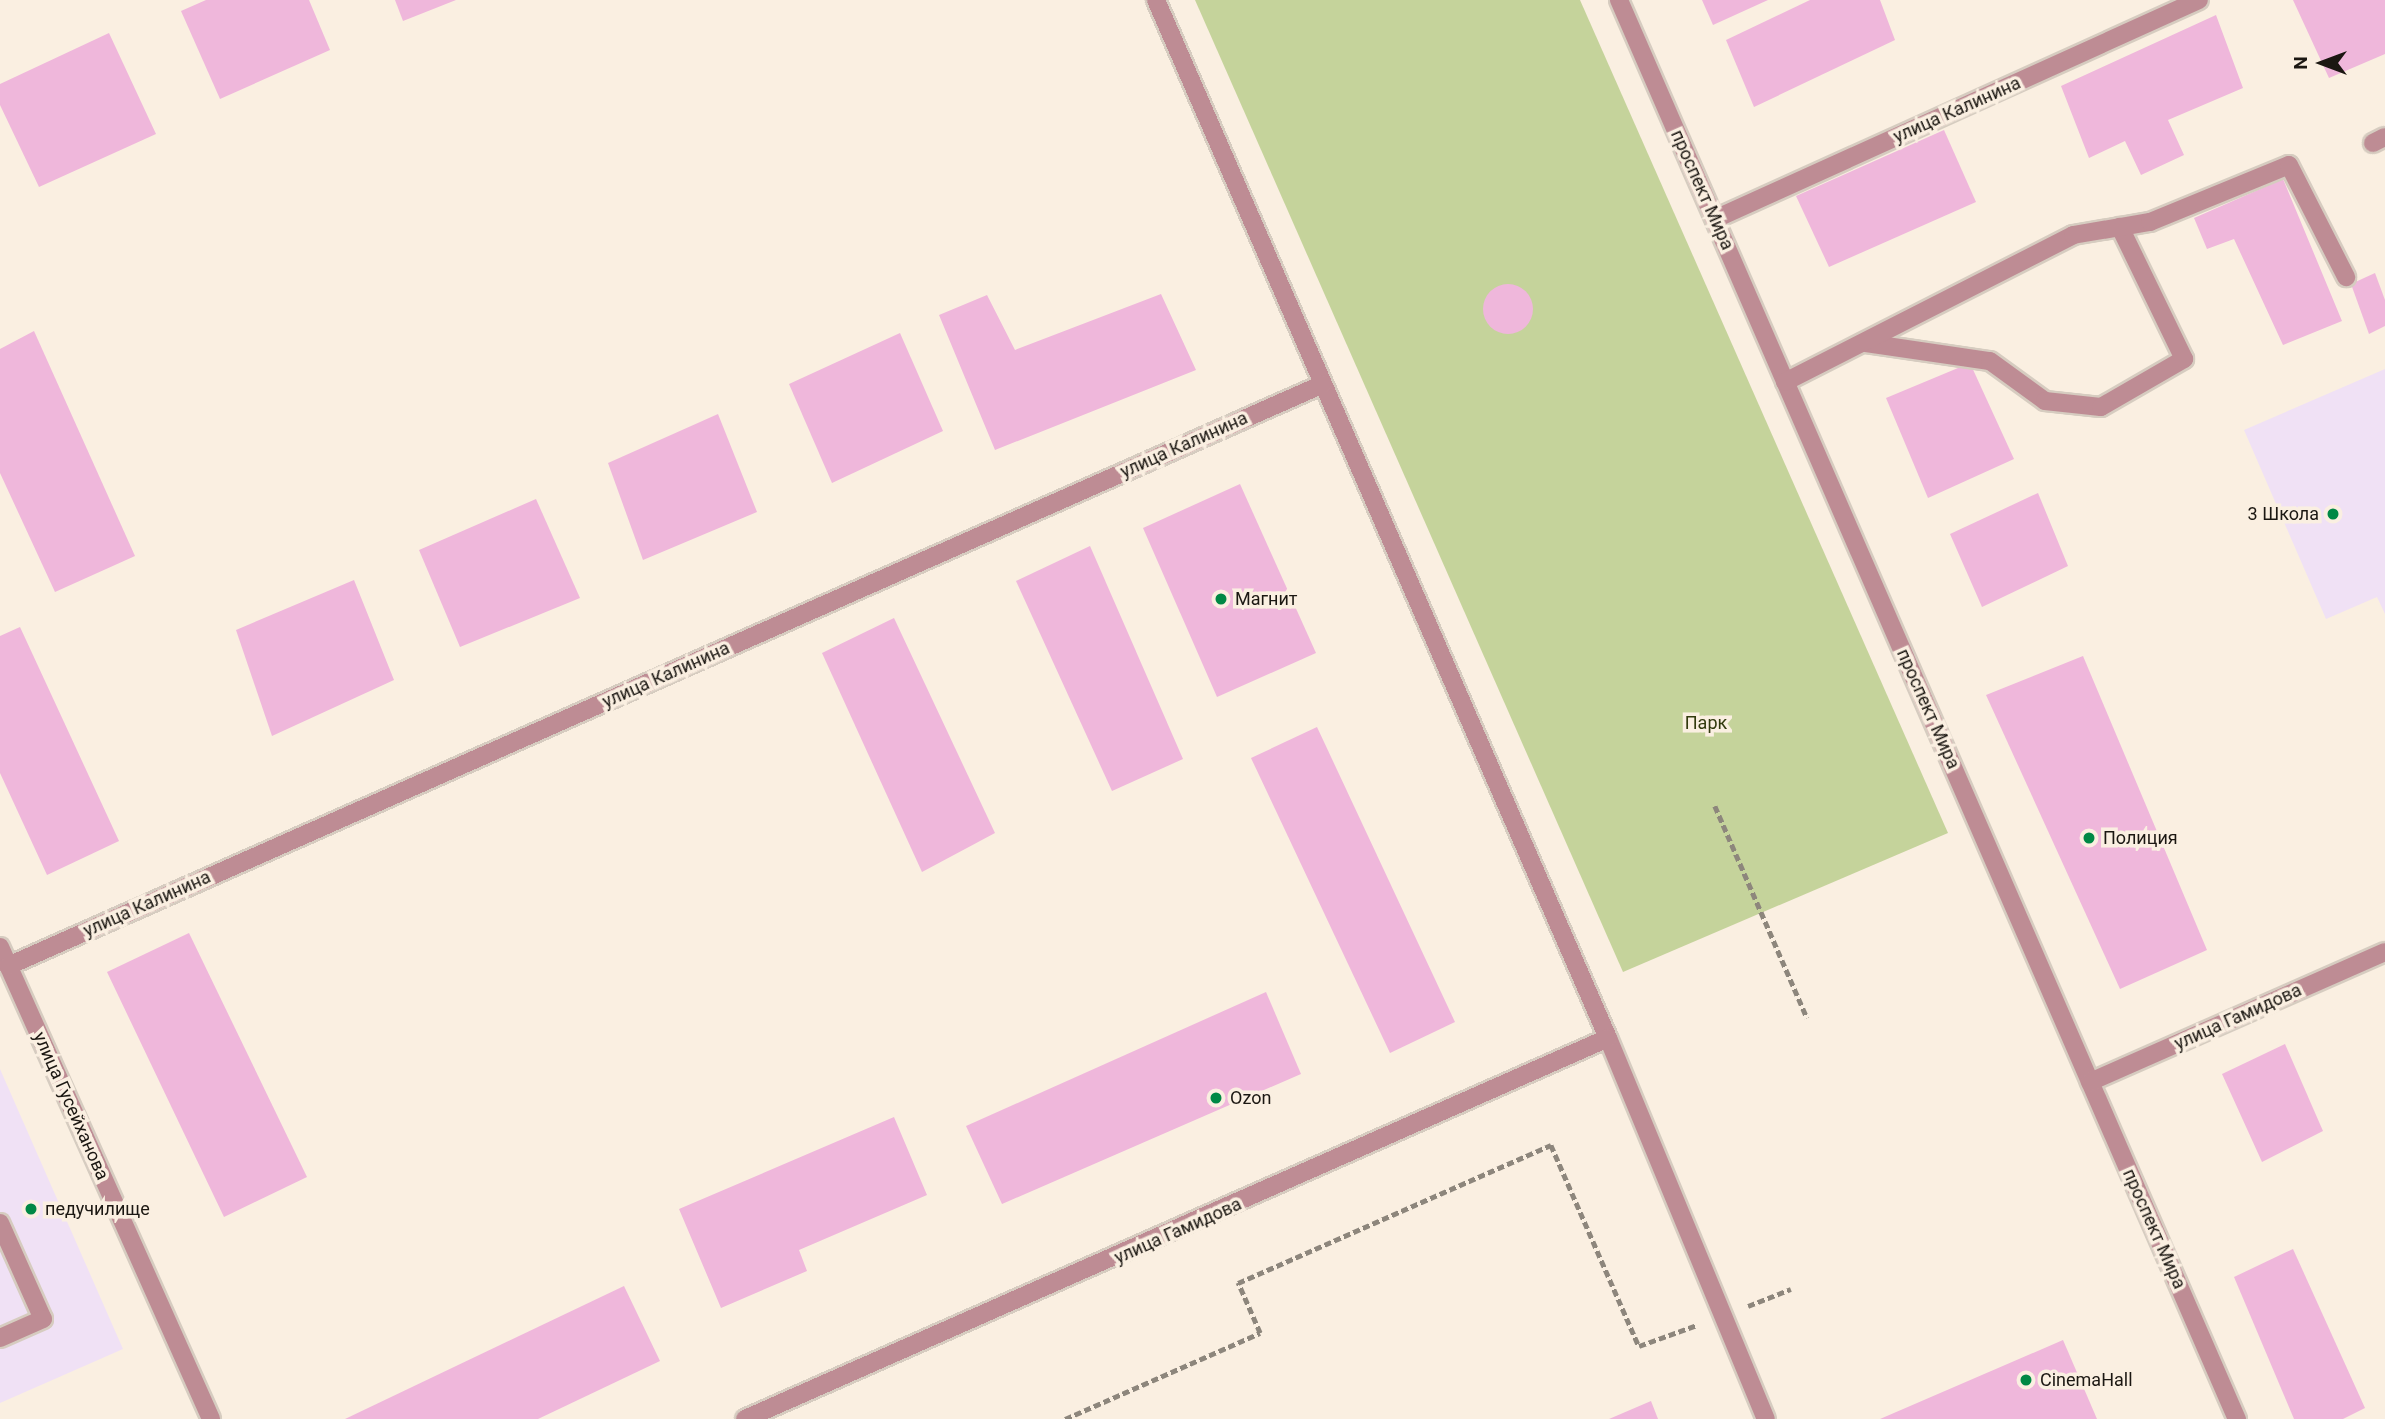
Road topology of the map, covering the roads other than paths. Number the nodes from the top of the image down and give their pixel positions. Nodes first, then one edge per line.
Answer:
1 (1156, 0) edge
2 (1619, 0) edge
3 (2199, 0) edge
4 (1715, 219) junction
5 (2120, 227) junction
6 (2346, 277) dead end
7 (1866, 343) junction
8 (1785, 382) junction
9 (1323, 384) junction
10 (0, 947) edge
11 (2385, 952) edge
12 (8, 966) junction
13 (1608, 1038) junction
14 (2090, 1082) junction
15 (0, 1223) edge
16 (0, 1338) edge
17 (211, 1419) edge
18 (745, 1419) edge
19 (1766, 1419) edge
20 (2237, 1419) edge

1 - 9 street
2 - 4 street, проспект Мира
3 - 4 street, улица Калинина
4 - 8 street, проспект Мира
5 - 6 street
5 - 7 street
5 - 7 street
7 - 8 street
8 - 14 street, проспект Мира
9 - 12 street, улица Калинина
9 - 13 street
10 - 12 street, улица Гусейханова
11 - 14 street, улица Гамидова
12 - 17 street, улица Гусейханова
13 - 18 street, улица Гамидова
13 - 19 street
14 - 20 street, проспект Мира
15 - 16 street

